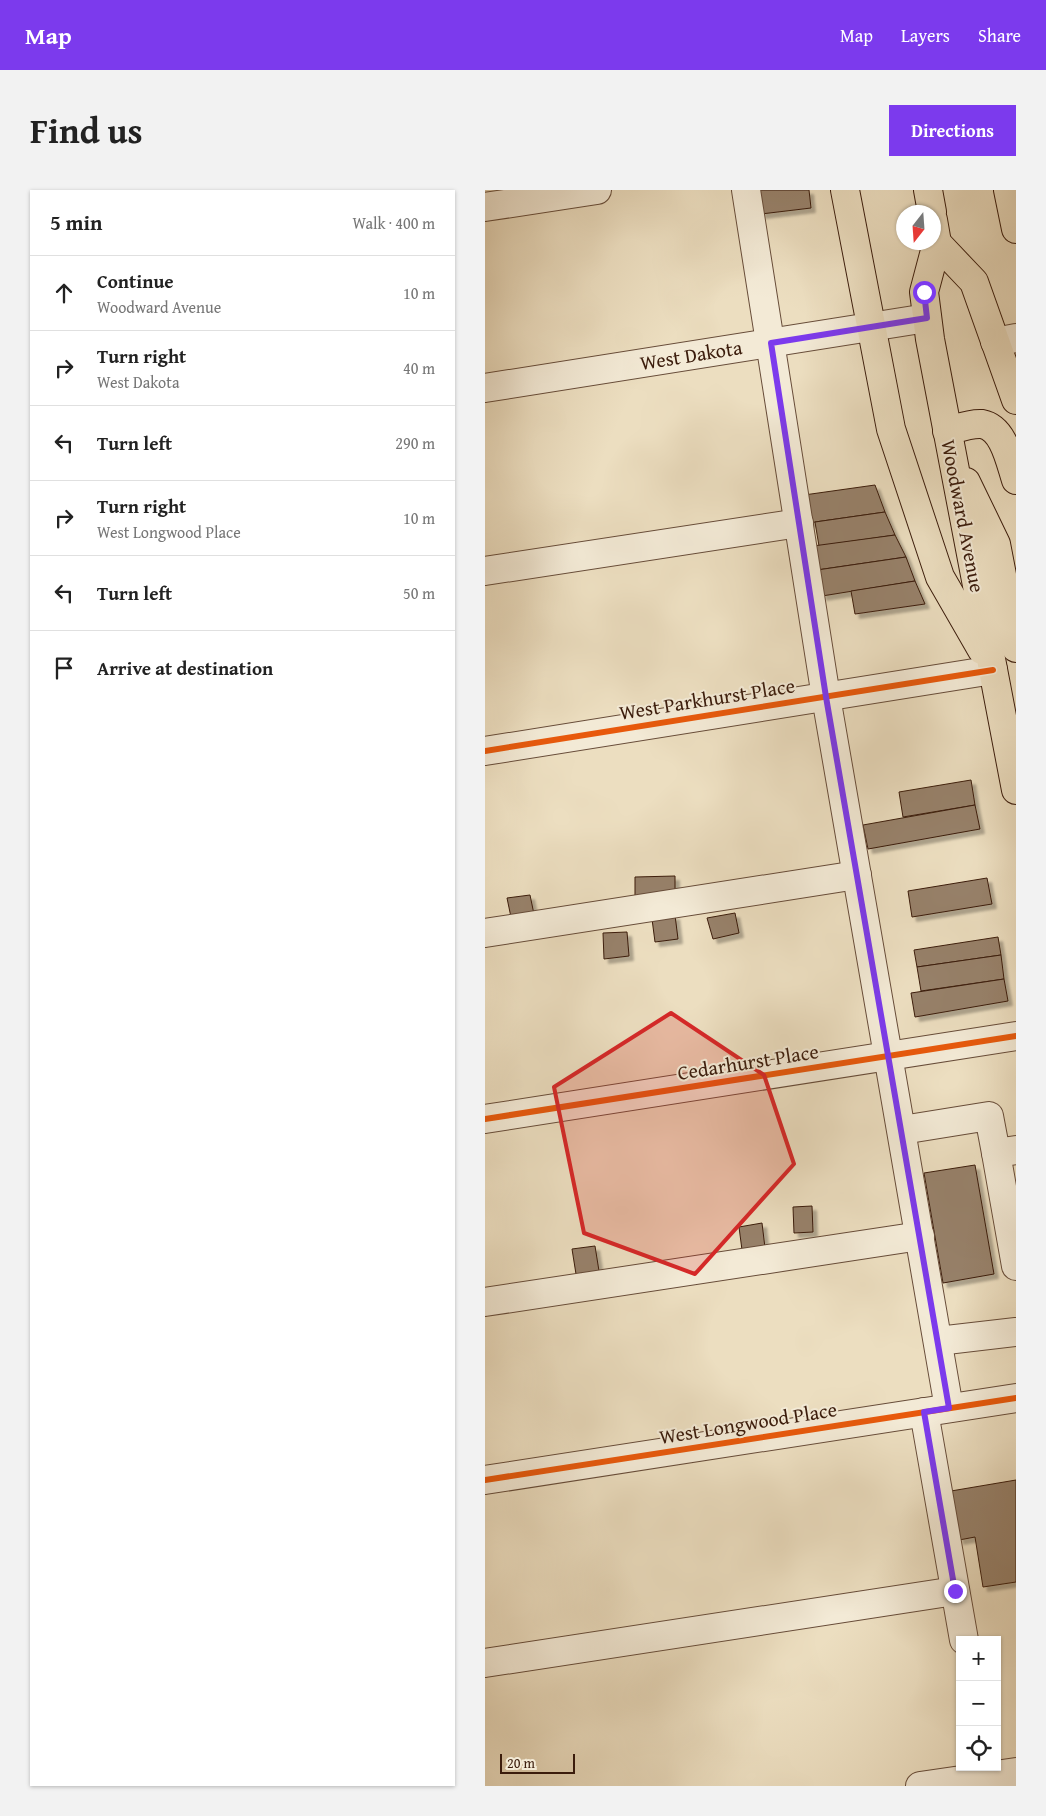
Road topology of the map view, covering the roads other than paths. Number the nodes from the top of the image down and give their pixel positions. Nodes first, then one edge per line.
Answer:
1 (597, 190) edge
2 (745, 190) edge
3 (845, 190) edge
4 (928, 190) edge
5 (1008, 190) edge
6 (931, 205) edge
7 (485, 207) edge
8 (1016, 230) edge
9 (941, 239) edge
10 (932, 250) edge
11 (927, 318) junction
12 (871, 327) junction
13 (1006, 340) edge
14 (771, 343) junction
15 (485, 388) edge
16 (1016, 400) edge
17 (949, 442) junction
18 (1016, 480) edge
19 (799, 523) junction
20 (485, 571) edge
21 (1016, 648) edge
22 (993, 670) junction
23 (826, 697) junction
24 (485, 751) edge
25 (1016, 790) edge
26 (857, 875) junction
27 (485, 933) edge
28 (1016, 1036) edge
29 (889, 1056) junction
30 (485, 1119) edge
31 (902, 1130) junction
32 (1006, 1152) edge
33 (920, 1236) junction
34 (1016, 1266) edge
35 (485, 1302) edge
36 (1016, 1332) edge
37 (937, 1342) junction
38 (1016, 1398) edge
39 (937, 1410) junction
40 (485, 1480) edge
41 (955, 1591) junction
42 (963, 1636) edge
43 (485, 1663) edge
44 (1016, 1772) edge
45 (987, 1776) edge
46 (920, 1786) edge

1 - 7 street
2 - 14 street
3 - 12 main road
4 - 6 main road
5 - 8 main road
9 - 13 main road, Woodward Avenue
10 - 11 main road, Woodward Avenue
11 - 12 street, West Dakota
11 - 17 main road, Woodward Avenue
12 - 14 street, West Dakota
12 - 22 main road
13 - 16 main road, Woodward Avenue
14 - 15 street, West Dakota
14 - 19 street
17 - 18 main road
17 - 21 main road
17 - 22 main road, Woodward Avenue
19 - 20 street
19 - 23 street
22 - 23 street, West Parkhurst Place
22 - 25 main road, Woodward Avenue
23 - 24 street, West Parkhurst Place
23 - 26 street
26 - 27 street
26 - 29 street
28 - 29 street, Cedarhurst Place
29 - 30 street, Cedarhurst Place
29 - 31 street
31 - 32 street
31 - 33 street
32 - 34 street
33 - 35 street
33 - 37 street
36 - 37 street
37 - 39 street
38 - 39 street, West Longwood Place
39 - 40 street, West Longwood Place
39 - 41 street
41 - 42 street
41 - 43 street
44 - 45 street
45 - 46 street

